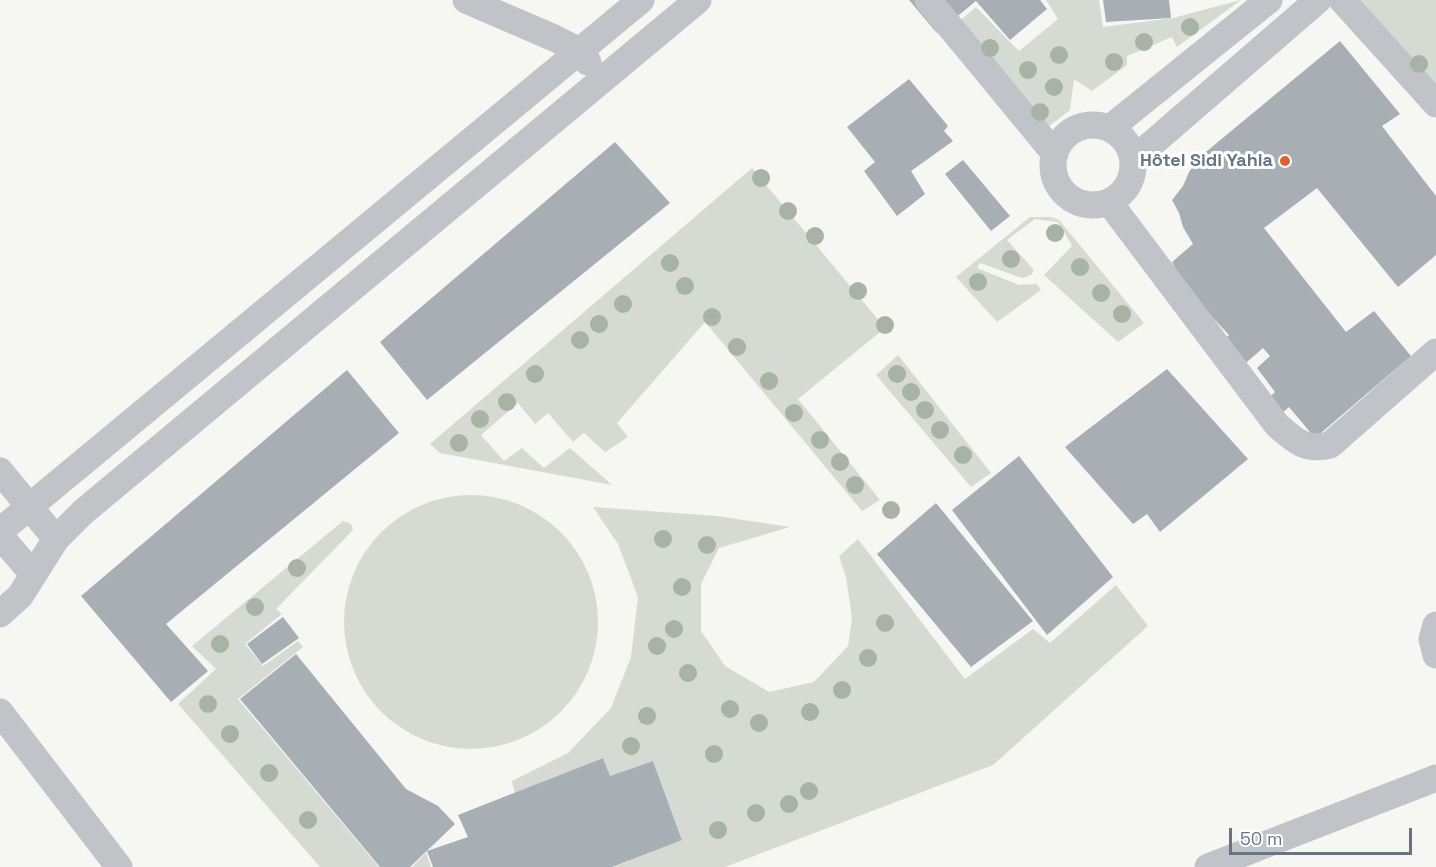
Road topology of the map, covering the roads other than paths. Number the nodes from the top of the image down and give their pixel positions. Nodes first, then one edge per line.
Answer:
1 (466, 0) edge
2 (641, 0) edge
3 (698, 0) edge
4 (928, 0) edge
5 (1269, 0) edge
6 (1317, 0) edge
7 (1342, 0) edge
8 (578, 50) junction
9 (602, 79) junction
10 (1436, 104) edge
11 (1110, 128) junction
12 (1055, 154) junction
13 (1133, 160) junction
14 (1109, 202) junction
15 (1436, 352) edge
16 (0, 471) edge
17 (29, 506) junction
18 (0, 533) edge
19 (56, 539) junction
20 (33, 574) junction
21 (0, 614) edge
22 (1436, 625) edge
23 (1436, 655) edge
24 (0, 712) edge
25 (1436, 778) edge
26 (1262, 857) edge
27 (119, 867) edge
28 (1208, 867) edge

1 - 8 street
2 - 8 street
3 - 9 street
4 - 12 street
5 - 11 street
6 - 13 street
7 - 10 street
8 - 9 street
8 - 17 street
9 - 19 street
11 - 12 street
11 - 13 street
12 - 14 street
13 - 14 street
14 - 15 street
16 - 17 street
17 - 18 street
17 - 19 street
18 - 20 street
19 - 20 street
20 - 21 street
22 - 23 street
24 - 27 street
25 - 26 street
26 - 28 street

